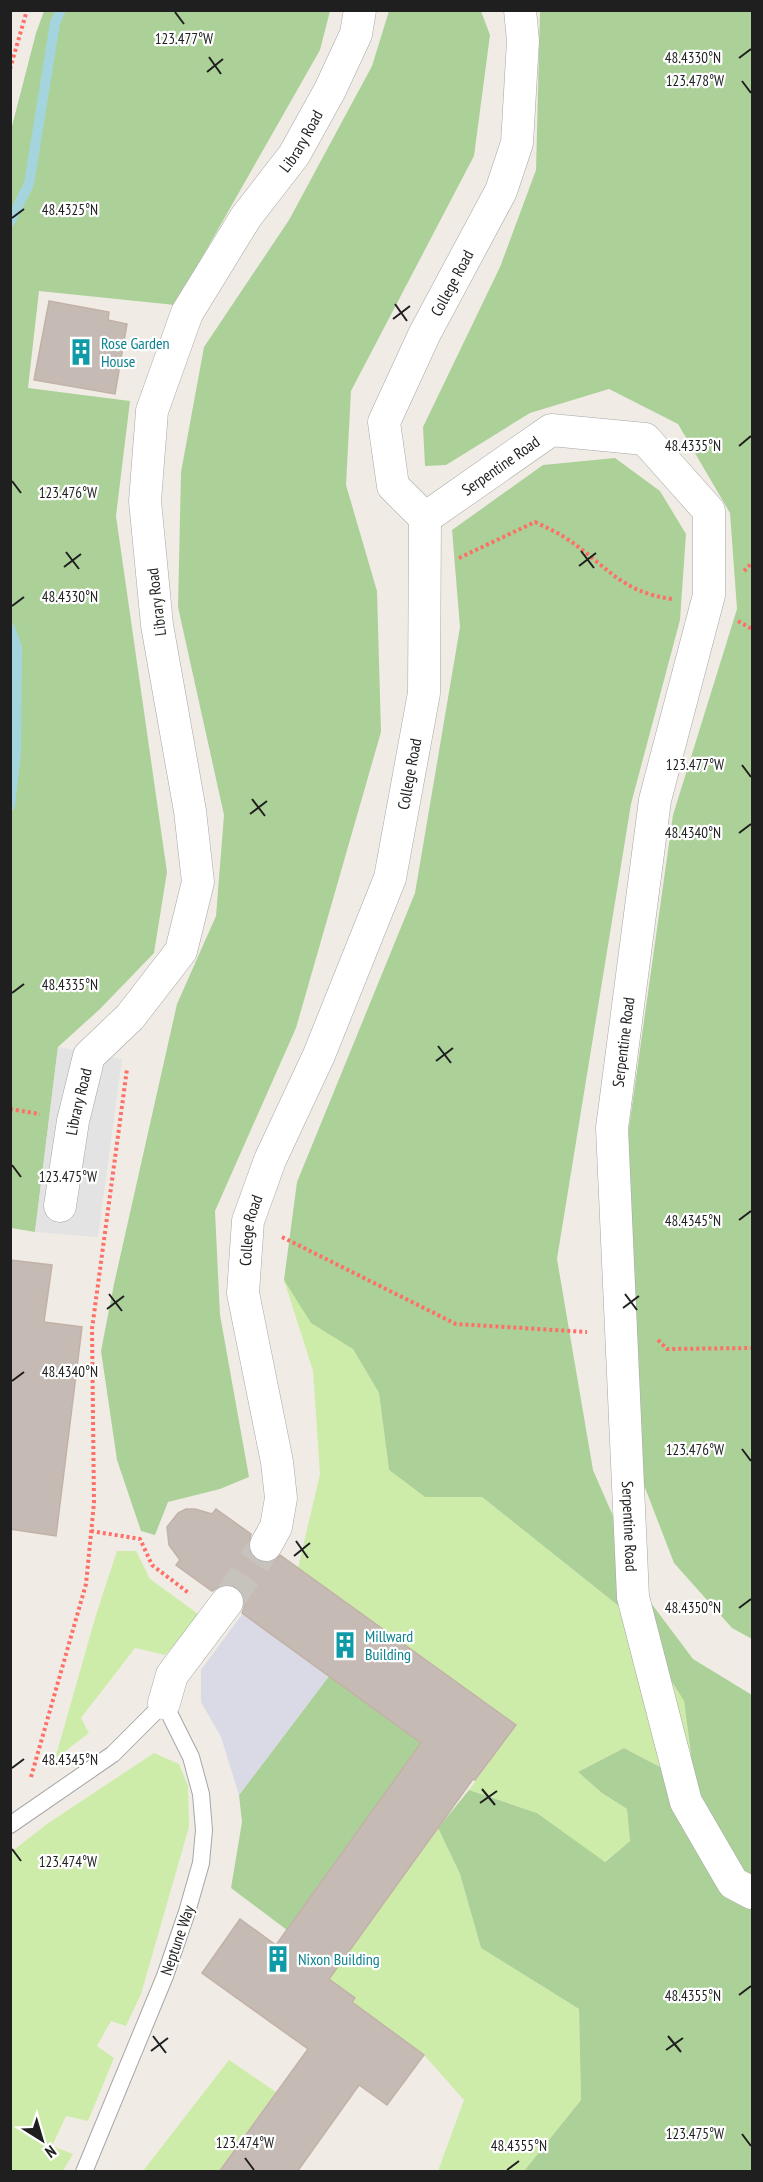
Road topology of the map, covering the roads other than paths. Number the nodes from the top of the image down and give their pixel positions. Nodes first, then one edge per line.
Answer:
1 (360, 10) edge
2 (520, 10) edge
3 (424, 518) junction
4 (60, 1206) dead end
5 (266, 1545) tunnel mouth
6 (227, 1602) tunnel mouth
7 (164, 1703) junction
8 (14, 1822) edge
9 (753, 1893) edge
10 (84, 2172) edge

1 - 4 street, Library Road
2 - 3 street, College Road
3 - 5 street, College Road
3 - 9 street, Serpentine Road
6 - 7 street
7 - 8 lane
7 - 10 lane, Neptune Way

